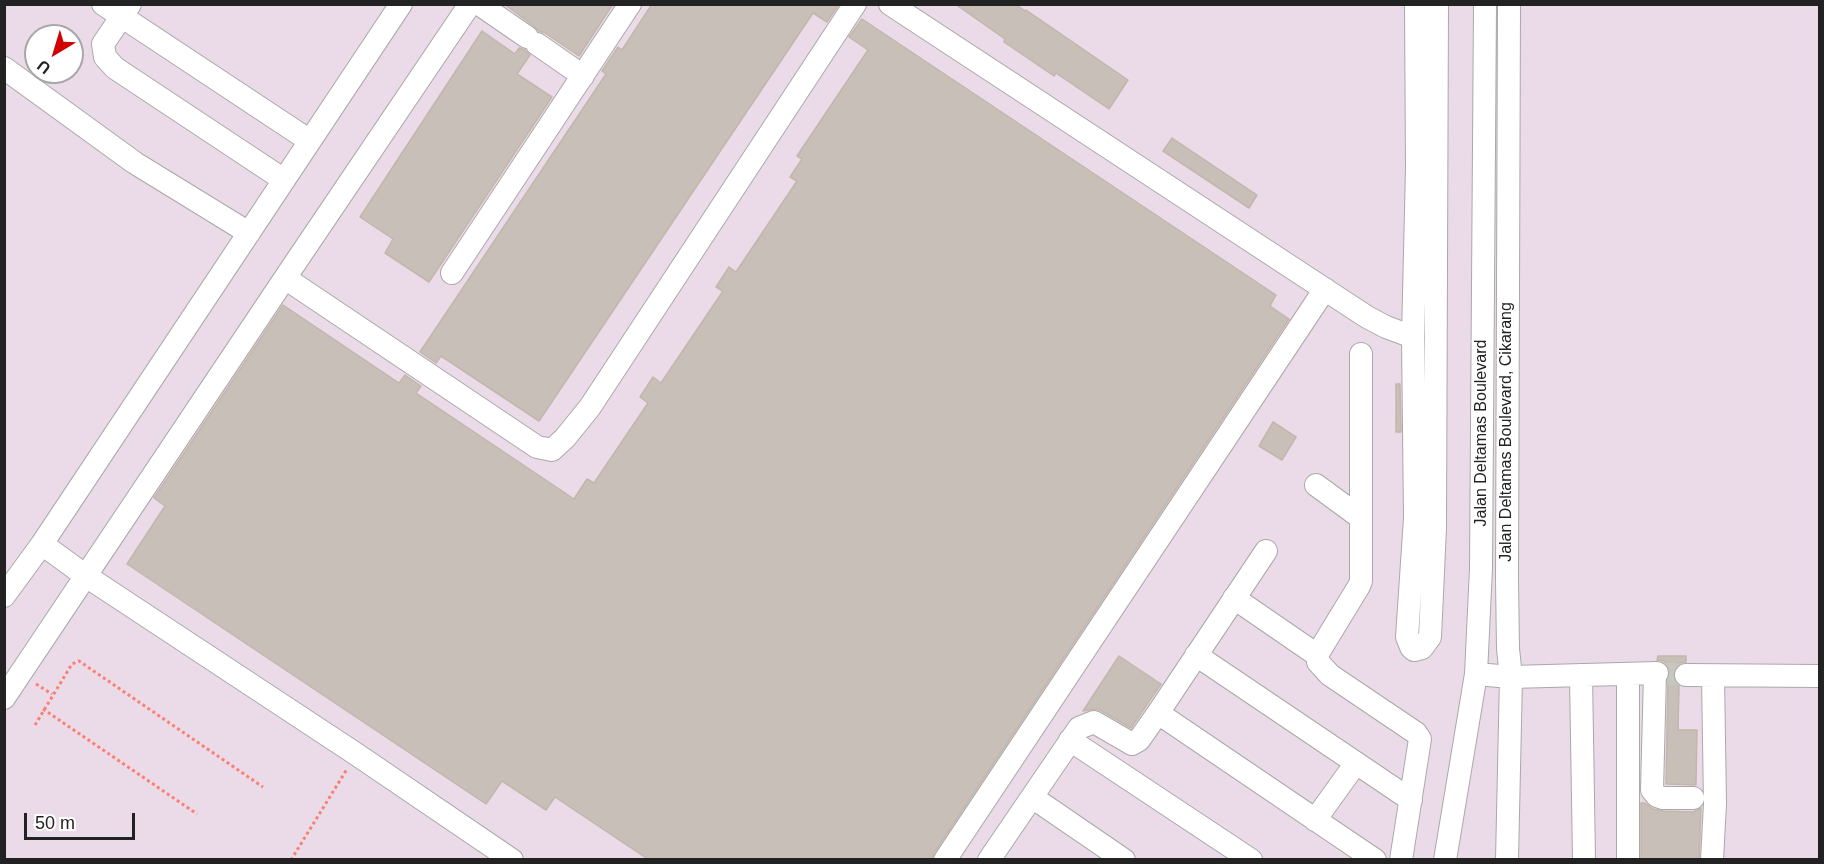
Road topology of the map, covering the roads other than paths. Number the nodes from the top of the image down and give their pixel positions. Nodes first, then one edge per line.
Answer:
1 (401, 4) edge
2 (470, 4) edge
3 (479, 4) edge
4 (630, 4) edge
5 (855, 4) edge
6 (891, 4) edge
7 (1416, 4) edge
8 (1437, 4) edge
9 (1485, 4) edge
10 (1509, 4) edge
11 (118, 9) edge
12 (4, 68) edge
13 (583, 76) junction
14 (298, 134) junction
15 (274, 173) junction
16 (249, 233) junction
17 (452, 273) dead end
18 (285, 278) junction
19 (1325, 290) junction
20 (1413, 337) junction
21 (1361, 354) dead end
22 (1316, 485) dead end
23 (1361, 518) junction
24 (42, 544) junction
25 (1266, 551) dead end
26 (86, 576) junction
27 (4, 596) edge
28 (1234, 598) junction
29 (1317, 655) junction
30 (1196, 656) junction
31 (1476, 674) junction
32 (1628, 674) junction
33 (1581, 675) junction
34 (1686, 675) tunnel mouth
35 (1713, 676) junction
36 (1820, 676) edge
37 (1511, 677) junction
38 (4, 698) edge
39 (1158, 713) junction
40 (1070, 740) junction
41 (1356, 763) junction
42 (1032, 797) junction
43 (1694, 798) dead end
44 (1411, 800) junction
45 (1315, 820) junction
46 (995, 857) edge
47 (512, 860) edge
48 (945, 860) edge
49 (1124, 860) edge
50 (1251, 860) edge
51 (1375, 860) edge
52 (1401, 860) edge
53 (1444, 860) edge
54 (1507, 860) edge
55 (1584, 860) edge
56 (1628, 860) edge
57 (1712, 860) edge

1 - 14 street
2 - 18 street
3 - 13 street
4 - 13 street
5 - 18 street
6 - 19 street
7 - 20 street
8 - 20 street
9 - 31 street, Jalan Deltamas Boulevard
10 - 37 street, Jalan Deltamas Boulevard, Cikarang
11 - 14 street
11 - 15 street
12 - 16 street
13 - 17 street
14 - 15 street
15 - 16 street
16 - 24 street
18 - 26 street
19 - 20 street
19 - 48 street
21 - 23 street
22 - 23 street
23 - 29 street
24 - 26 street
24 - 27 street
25 - 28 street
26 - 38 street
26 - 47 street
28 - 29 street
28 - 30 street
29 - 44 street
30 - 39 street
30 - 41 street
31 - 37 street
31 - 53 street, Jalan Deltamas Boulevard
32 - 33 street
32 - 43 street
32 - 56 street
33 - 37 street
33 - 55 street
34 - 35 street
35 - 36 street
35 - 57 street
37 - 54 street, Jalan Deltamas Boulevard, Cikarang
39 - 40 street
39 - 45 street
40 - 42 street
40 - 50 street
41 - 44 street
41 - 45 street
42 - 46 street
42 - 49 street
44 - 52 street
45 - 51 street

